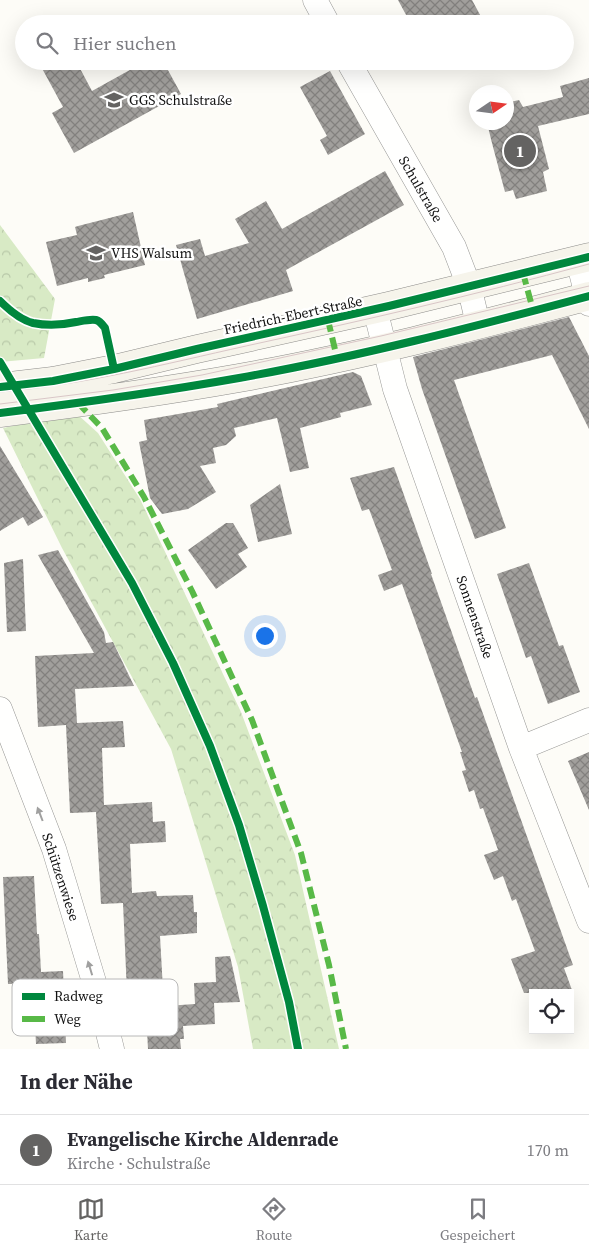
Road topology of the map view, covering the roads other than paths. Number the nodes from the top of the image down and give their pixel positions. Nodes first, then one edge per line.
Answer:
1 (315, 0) edge
2 (323, 15) edge
3 (353, 70) edge
4 (583, 258) edge
5 (469, 286) junction
6 (588, 299) edge
7 (375, 309) junction
8 (478, 324) junction
9 (384, 347) junction
10 (0, 387) edge
11 (0, 413) edge
12 (0, 710) edge
13 (589, 720) edge
14 (521, 748) junction
15 (589, 921) edge
16 (93, 979) edge
17 (109, 1036) edge
18 (112, 1049) edge

1 - 2 street
3 - 5 street, Schulstraße
4 - 5 main road, Friedrich-Ebert-Straße
4 - 6 street
5 - 7 main road, Friedrich-Ebert-Straße
5 - 8 street, Schulstraße
6 - 8 main road
7 - 9 street, Sonnenstraße
7 - 10 main road, Friedrich-Ebert-Straße
8 - 9 main road
9 - 11 main road
9 - 14 street, Sonnenstraße
16 -> 12 street, Schützenwiese
13 - 14 street
14 - 15 street, Sonnenstraße
18 -> 17 street, Schützenwiese

